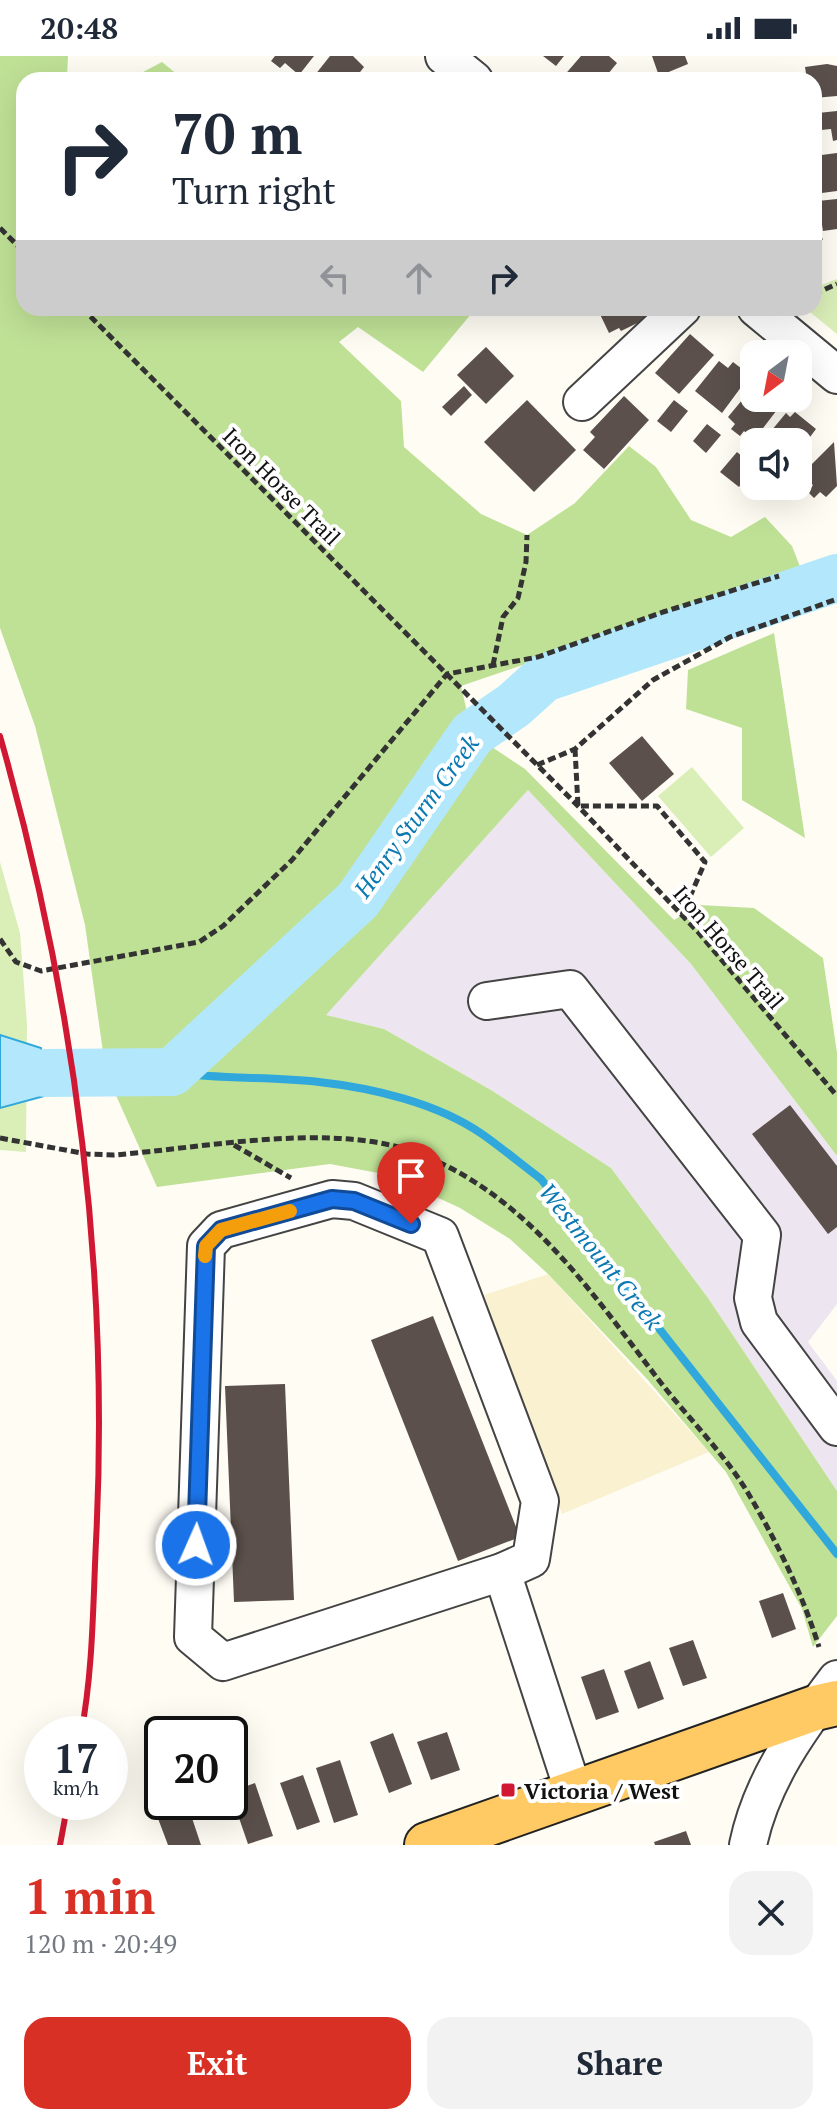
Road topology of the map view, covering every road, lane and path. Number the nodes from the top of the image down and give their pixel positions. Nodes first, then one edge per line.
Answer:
1 (444, 56) edge
2 (464, 72) edge
3 (0, 228) edge
4 (16, 244) edge
5 (90, 316) edge
6 (673, 316) edge
7 (766, 316) edge
8 (837, 375) edge
9 (582, 402) dead end
10 (527, 535) dead end
11 (779, 576) dead end
12 (837, 599) edge
13 (493, 665) junction
14 (447, 674) junction
15 (575, 749) junction
16 (537, 765) junction
17 (578, 806) junction
18 (682, 915) junction
19 (0, 939) edge
20 (487, 1001) dead end
21 (837, 1096) edge
22 (0, 1138) edge
23 (233, 1145) junction
24 (332, 1199) junction
25 (837, 1427) edge
26 (502, 1572) junction
27 (819, 1647) dead end
28 (830, 1697) edge
29 (574, 1793) junction
30 (427, 1845) edge
31 (748, 1845) edge

1 - 2 street
3 - 4 path
5 - 14 path, Iron Horse Trail
6 - 9 street
7 - 8 street
10 - 13 path
11 - 13 path
12 - 15 path
13 - 14 path
14 - 16 path, Iron Horse Trail
14 - 19 path
15 - 16 path
15 - 17 path
16 - 17 path, Iron Horse Trail
17 - 18 path, Iron Horse Trail
17 - 18 path
18 - 21 path, Iron Horse Trail
20 - 25 street
22 - 23 path
23 - 24 path
23 - 27 path
24 - 26 street
24 - 26 street
26 - 29 street
28 - 29 main road
28 - 31 street
29 - 30 main road

